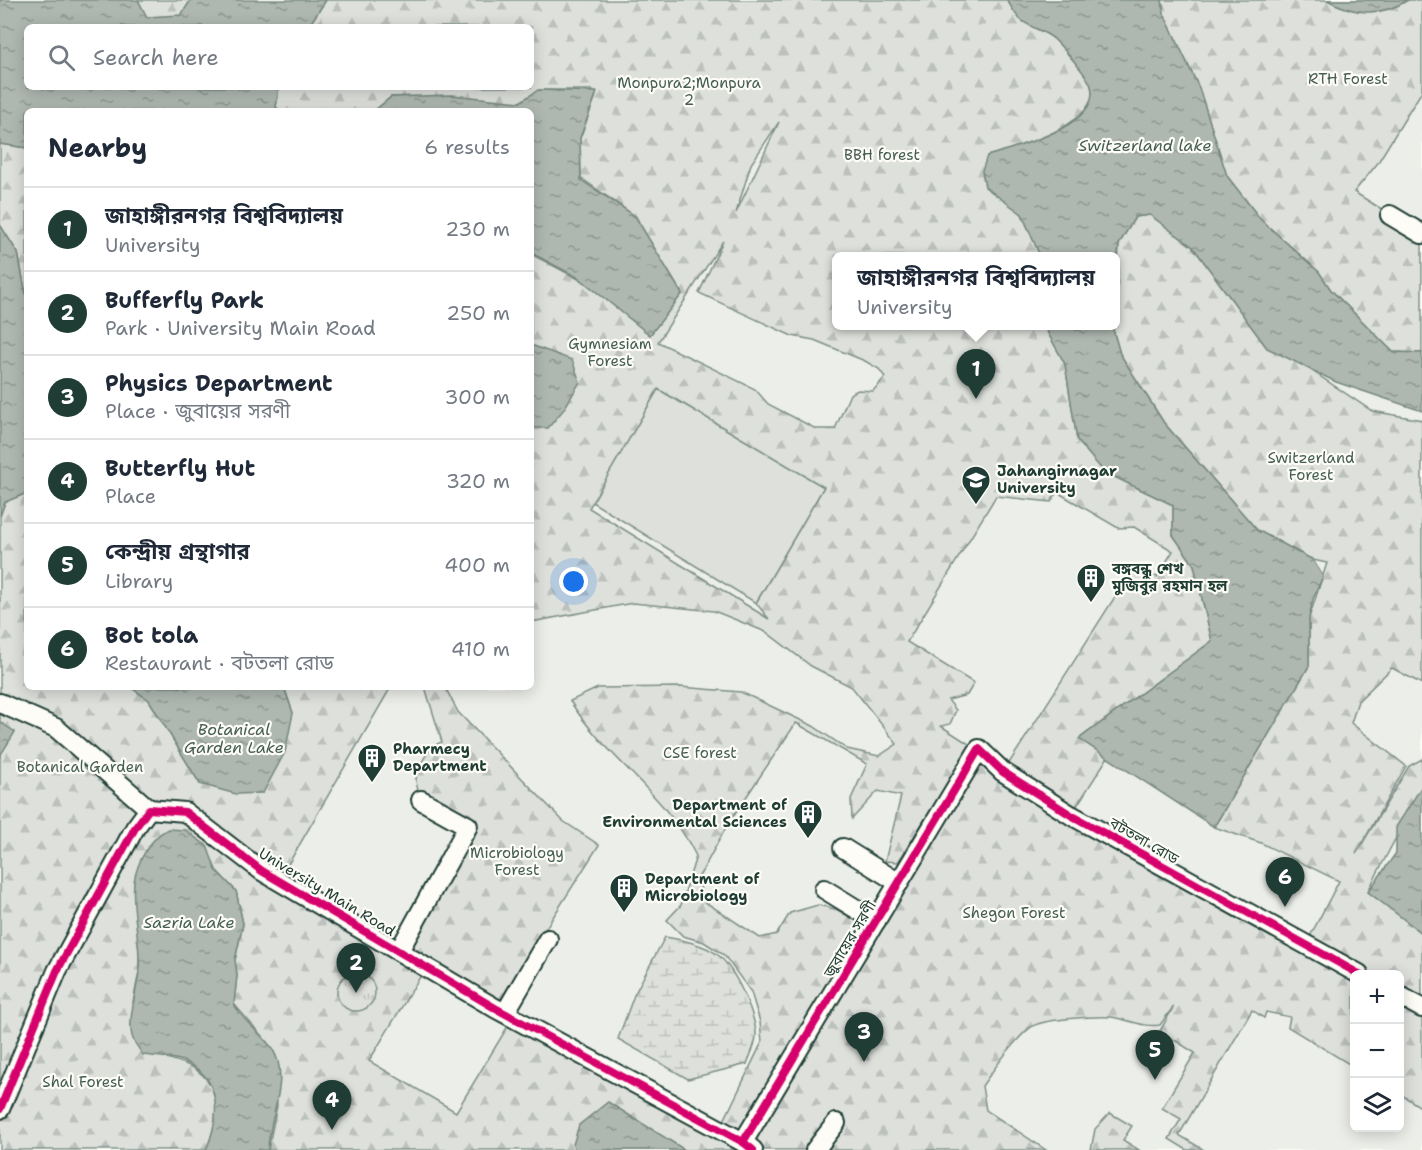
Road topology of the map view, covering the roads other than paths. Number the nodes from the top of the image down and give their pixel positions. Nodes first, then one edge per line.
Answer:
1 (1390, 215) dead end
2 (1422, 234) edge
3 (0, 703) edge
4 (979, 749) joint
5 (421, 800) dead end
6 (149, 809) junction
7 (843, 849) dead end
8 (899, 883) junction
9 (824, 889) dead end
10 (876, 921) junction
11 (548, 939) dead end
12 (399, 951) junction
13 (1350, 970) edge
14 (1404, 998) edge
15 (1422, 1008) edge
16 (505, 1012) junction
17 (0, 1109) edge
18 (836, 1123) dead end
19 (748, 1146) edge
20 (815, 1150) edge

1 - 2 street
3 - 6 street
4 - 8 street, জুবায়ের সরণী
4 - 13 street, বটতলা রোড
5 - 12 street
6 - 12 street, University Main Road
6 - 17 street
7 - 8 street
8 - 10 street, জুবায়ের সরণী
9 - 10 street
10 - 19 street, জুবায়ের সরণী
11 - 16 street
12 - 16 street, University Main Road
14 - 15 street
16 - 19 street, University Main Road
18 - 20 street

